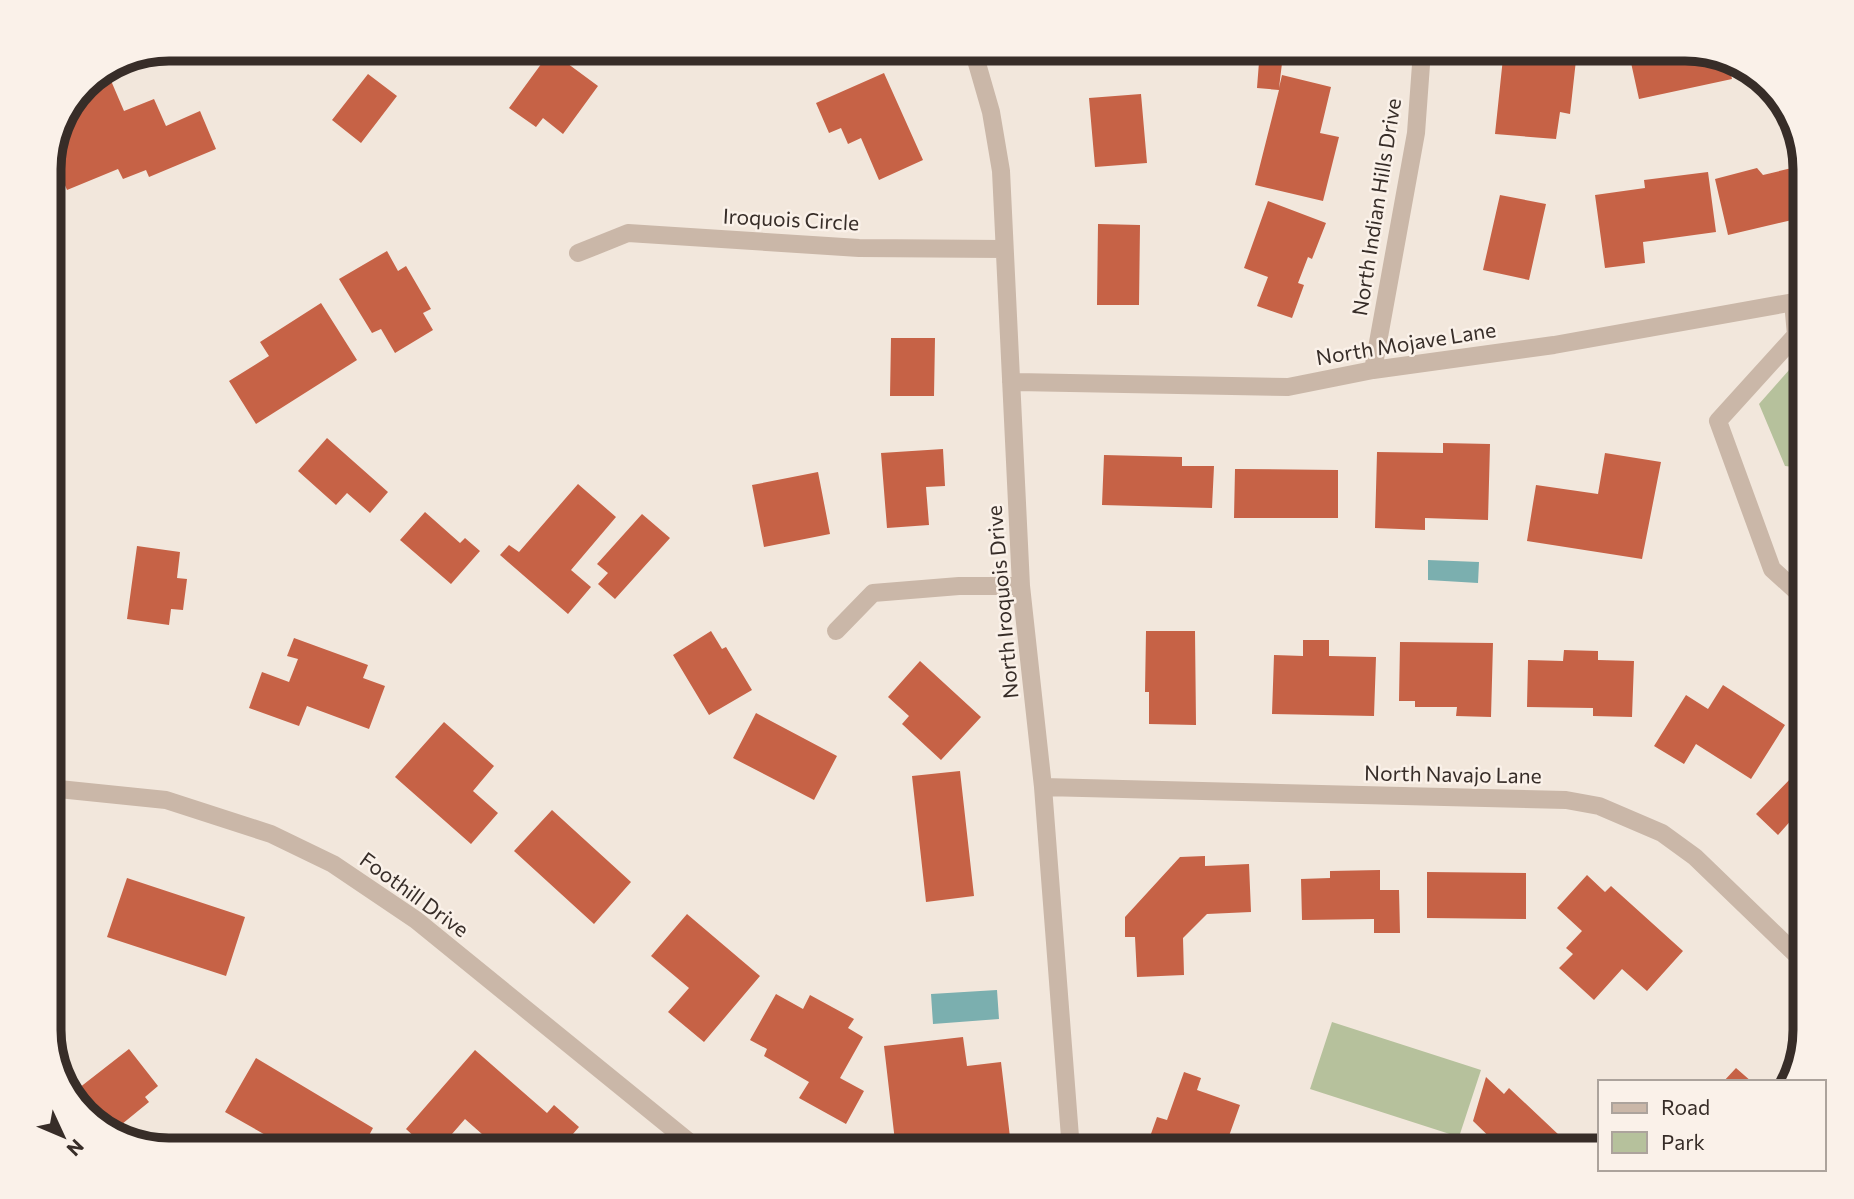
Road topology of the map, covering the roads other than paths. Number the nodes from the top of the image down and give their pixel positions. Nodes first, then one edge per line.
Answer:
1 (976, 61) edge
2 (1421, 61) edge
3 (1004, 249) junction
4 (578, 253) dead end
5 (1793, 302) edge
6 (1793, 338) edge
7 (1373, 370) junction
8 (1011, 382) junction
9 (1021, 586) junction
10 (1793, 588) edge
11 (836, 631) dead end
12 (1043, 788) junction
13 (61, 789) edge
14 (1793, 951) edge
15 (684, 1138) edge
16 (1070, 1138) edge

1 - 3 street, North Iroquois Drive
2 - 7 street, North Indian Hills Drive
3 - 4 street, Iroquois Circle
3 - 8 street, North Iroquois Drive
5 - 7 street, North Mojave Lane
6 - 10 street
7 - 8 street, North Mojave Lane
8 - 9 street, North Iroquois Drive
9 - 11 street
9 - 12 street, North Iroquois Drive
12 - 14 street, North Navajo Lane
12 - 16 street, North Iroquois Drive
13 - 15 street, Foothill Drive

